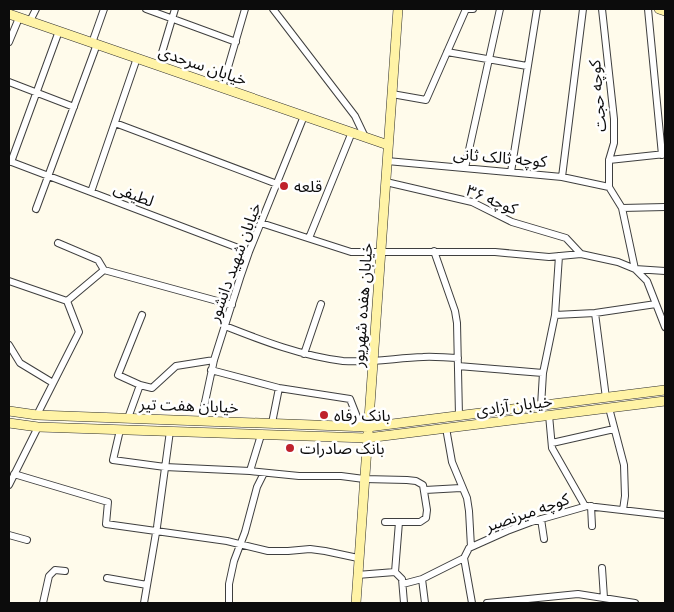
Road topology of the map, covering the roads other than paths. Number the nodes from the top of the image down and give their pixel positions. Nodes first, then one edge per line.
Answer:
1 (36, 9) edge
2 (104, 9) edge
3 (146, 9) edge
4 (175, 9) edge
5 (245, 9) edge
6 (267, 9) edge
7 (398, 9) edge
8 (473, 9) edge
9 (500, 9) edge
10 (536, 9) edge
11 (583, 9) edge
12 (602, 9) edge
13 (648, 9) edge
14 (659, 9) edge
15 (274, 10) edge
16 (665, 11) edge
17 (9, 14) edge
18 (19, 18) junction
19 (172, 19) junction
20 (30, 22) junction
21 (59, 32) junction
22 (9, 42) edge
23 (236, 42) junction
24 (94, 44) junction
25 (447, 52) junction
26 (138, 58) junction
27 (489, 59) junction
28 (158, 66) junction
29 (527, 66) junction
30 (9, 82) edge
31 (222, 88) junction
32 (36, 93) junction
33 (392, 94) junction
34 (74, 107) junction
35 (304, 116) junction
36 (115, 123) junction
37 (352, 132) junction
38 (365, 137) junction
39 (388, 145) junction
40 (664, 154) edge
41 (609, 160) junction
42 (10, 161) edge
43 (387, 161) junction
44 (465, 168) junction
45 (511, 172) junction
46 (49, 176) junction
47 (562, 177) junction
48 (386, 182) junction
49 (277, 184) junction
50 (609, 187) junction
51 (91, 192) junction
52 (665, 206) edge
53 (622, 208) junction
54 (36, 209) dead end
55 (261, 223) junction
56 (309, 238) junction
57 (58, 243) dead end
58 (381, 251) junction
59 (434, 251) junction
60 (249, 252) junction
61 (581, 254) junction
62 (559, 256) junction
63 (635, 268) junction
64 (104, 270) junction
65 (665, 271) edge
66 (9, 281) edge
67 (67, 301) junction
68 (232, 304) junction
69 (321, 304) dead end
70 (656, 304) junction
71 (595, 313) junction
72 (555, 314) junction
73 (142, 315) dead end
74 (663, 318) edge
75 (225, 326) junction
76 (665, 327) edge
77 (9, 345) edge
78 (304, 354) junction
79 (458, 358) junction
80 (214, 360) junction
81 (373, 362) junction
82 (458, 366) junction
83 (212, 370) junction
84 (543, 373) junction
85 (53, 383) junction
86 (140, 385) junction
87 (279, 388) junction
88 (665, 390) edge
89 (606, 398) junction
90 (665, 401) edge
91 (567, 402) junction
92 (540, 406) junction
93 (609, 408) junction
94 (9, 410) edge
95 (568, 413) junction
96 (38, 414) junction
97 (459, 416) junction
98 (549, 416) junction
99 (128, 418) junction
100 (201, 421) junction
101 (9, 422) edge
102 (272, 424) junction
103 (397, 424) junction
104 (333, 426) junction
105 (38, 427) junction
106 (364, 427) junction
107 (446, 428) junction
108 (614, 429) junction
109 (120, 430) junction
110 (170, 432) junction
111 (199, 432) junction
112 (399, 434) junction
113 (261, 435) junction
114 (333, 437) junction
115 (367, 438) junction
116 (552, 443) junction
117 (165, 467) junction
118 (250, 471) junction
119 (14, 474) junction
120 (264, 474) junction
121 (364, 479) junction
122 (9, 482) edge
123 (461, 488) junction
124 (425, 490) junction
125 (588, 506) junction
126 (623, 510) junction
127 (665, 515) edge
128 (541, 519) junction
129 (385, 522) dead end
130 (399, 522) junction
131 (592, 526) dead end
132 (156, 532) junction
133 (9, 535) edge
134 (544, 539) dead end
135 (27, 540) dead end
136 (241, 543) junction
137 (471, 547) junction
138 (358, 558) junction
139 (464, 558) junction
140 (602, 568) dead end
141 (65, 571) dead end
142 (395, 572) junction
143 (357, 575) junction
144 (107, 578) dead end
145 (422, 578) junction
146 (403, 584) junction
147 (147, 585) junction
148 (604, 598) junction
149 (43, 603) edge
150 (144, 603) edge
151 (229, 603) edge
152 (356, 603) edge
153 (404, 603) edge
154 (425, 603) edge
155 (472, 603) edge
156 (487, 603) edge
157 (630, 603) edge

1 - 20 street
2 - 24 street
3 - 19 street
4 - 19 street
5 - 23 street
6 - 15 street
7 - 33 street, خیابان هفده شهریور
8 - 25 street
9 - 27 street
10 - 29 street
11 - 47 street
12 - 41 street, کوچه حجت
13 - 40 street
14 - 16 street
15 - 38 street
17 - 18 street, خیابان سرحدی
18 - 20 street, خیابان سرحدی
18 - 22 street
19 - 23 street
19 - 28 street
20 - 21 street, خیابان سرحدی
21 - 24 street, خیابان سرحدی
21 - 32 street
23 - 31 street
24 - 26 street, خیابان سرحدی
24 - 34 street
25 - 27 street
25 - 33 street
26 - 28 street, خیابان سرحدی
26 - 36 street
27 - 29 street
27 - 44 street
28 - 31 street, خیابان سرحدی
29 - 45 street
30 - 32 street
31 - 35 street, خیابان سرحدی
32 - 34 street
32 - 42 street
33 - 39 street, خیابان هفده شهریور
34 - 46 street
35 - 37 street, خیابان سرحدی
35 - 49 street, خیابان شهید دانشور
36 - 49 street
36 - 51 street
37 - 38 street, خیابان سرحدی
37 - 56 street
38 - 39 street, خیابان سرحدی
39 - 43 street, خیابان هفده شهریور
40 - 41 street
41 - 50 street, کوچه حجت
42 - 46 street, لطیفی
43 - 44 street, کوچه ثالک ثانی
43 - 48 street, خیابان هفده شهریور
44 - 45 street, کوچه ثالک ثانی
45 - 47 street, کوچه ثالک ثانی
46 - 51 street, لطیفی
46 - 54 street
47 - 50 street, کوچه ثالک ثانی
48 - 58 street, خیابان هفده شهریور
48 - 61 street, کوچه ۳۶
49 - 55 street, خیابان شهید دانشور
50 - 53 street
51 - 60 street, لطیفی
52 - 53 street
53 - 63 street
55 - 56 street
55 - 60 street, خیابان شهید دانشور
56 - 58 street
57 - 64 street
58 - 59 street
58 - 81 street, خیابان هفده شهریور
59 - 62 street
59 - 79 street
60 - 68 street, خیابان شهید دانشور
61 - 62 street
61 - 63 street
62 - 72 street
63 - 65 street
63 - 70 street
64 - 67 street
64 - 68 street
66 - 67 street
67 - 85 street
68 - 75 street, خیابان شهید دانشور
69 - 78 street
70 - 71 street
70 - 74 street
71 - 72 street
71 - 89 street
72 - 84 street
73 - 86 street
74 - 76 street
75 - 78 street
75 - 80 street, خیابان شهید دانشور
77 - 85 street
78 - 81 street
79 - 81 street
79 - 82 street
80 - 83 street, خیابان شهید دانشور
80 - 86 street
81 - 106 street, خیابان هفده شهریور
82 - 84 street
82 - 97 street
83 - 87 street
83 - 100 street, خیابان شهید دانشور
84 - 92 street
85 - 96 street
86 - 99 street
87 - 102 street
87 - 106 street
88 - 89 street, خیابان آزادی
89 - 91 street, خیابان آزادی
90 - 93 street, خیابان آزادی
91 - 92 street, خیابان آزادی
91 - 95 street
92 - 97 street, خیابان آزادی
93 - 95 street, خیابان آزادی
93 - 108 street
94 - 96 street, خیابان هفت تیر
95 - 98 street, خیابان آزادی
96 - 99 street, خیابان هفت تیر
97 - 103 street, خیابان آزادی
98 - 107 street, خیابان آزادی
98 - 116 street
99 - 100 street, خیابان هفت تیر
100 - 102 street, خیابان هفت تیر
100 - 111 street
101 - 105 street, خیابان هفت تیر
102 - 104 street, خیابان هفت تیر
103 - 106 street, خیابان آزادی
103 - 112 street
104 - 106 street, خیابان هفت تیر
104 - 114 street
105 - 109 street, خیابان هفت تیر
105 - 119 street
106 - 115 street, خیابان هفده شهریور
107 - 112 street, خیابان آزادی
107 - 123 street
108 - 116 street
108 - 126 street
109 - 110 street, خیابان هفت تیر
109 - 117 street
110 - 111 street, خیابان هفت تیر
110 - 117 street
111 - 113 street, خیابان هفت تیر
112 - 115 street, خیابان آزادی
113 - 114 street, خیابان هفت تیر
113 - 118 street
114 - 115 street, خیابان هفت تیر
115 - 121 street, خیابان هفده شهریور
116 - 125 street
117 - 118 street
117 - 132 street
118 - 120 street
119 - 122 street
119 - 132 street
120 - 121 street
120 - 136 street
121 - 124 street
121 - 138 street, خیابان هفده شهریور
123 - 124 street
123 - 137 street
124 - 130 street
125 - 126 street, کوچه میرنصیر
125 - 128 street, کوچه میرنصیر
125 - 131 street
126 - 127 street, کوچه میرنصیر
128 - 134 street
128 - 137 street, کوچه میرنصیر
129 - 130 street
130 - 142 street
132 - 136 street
132 - 147 street
133 - 135 street
136 - 138 street
136 - 151 street
137 - 139 street, کوچه میرنصیر
138 - 143 street, خیابان هفده شهریور
139 - 145 street
139 - 155 street
140 - 148 street
141 - 149 street
142 - 143 street
142 - 146 street
143 - 152 street, خیابان هفده شهریور
144 - 147 street
145 - 146 street
145 - 154 street
146 - 153 street
147 - 150 street
148 - 156 street
148 - 157 street

